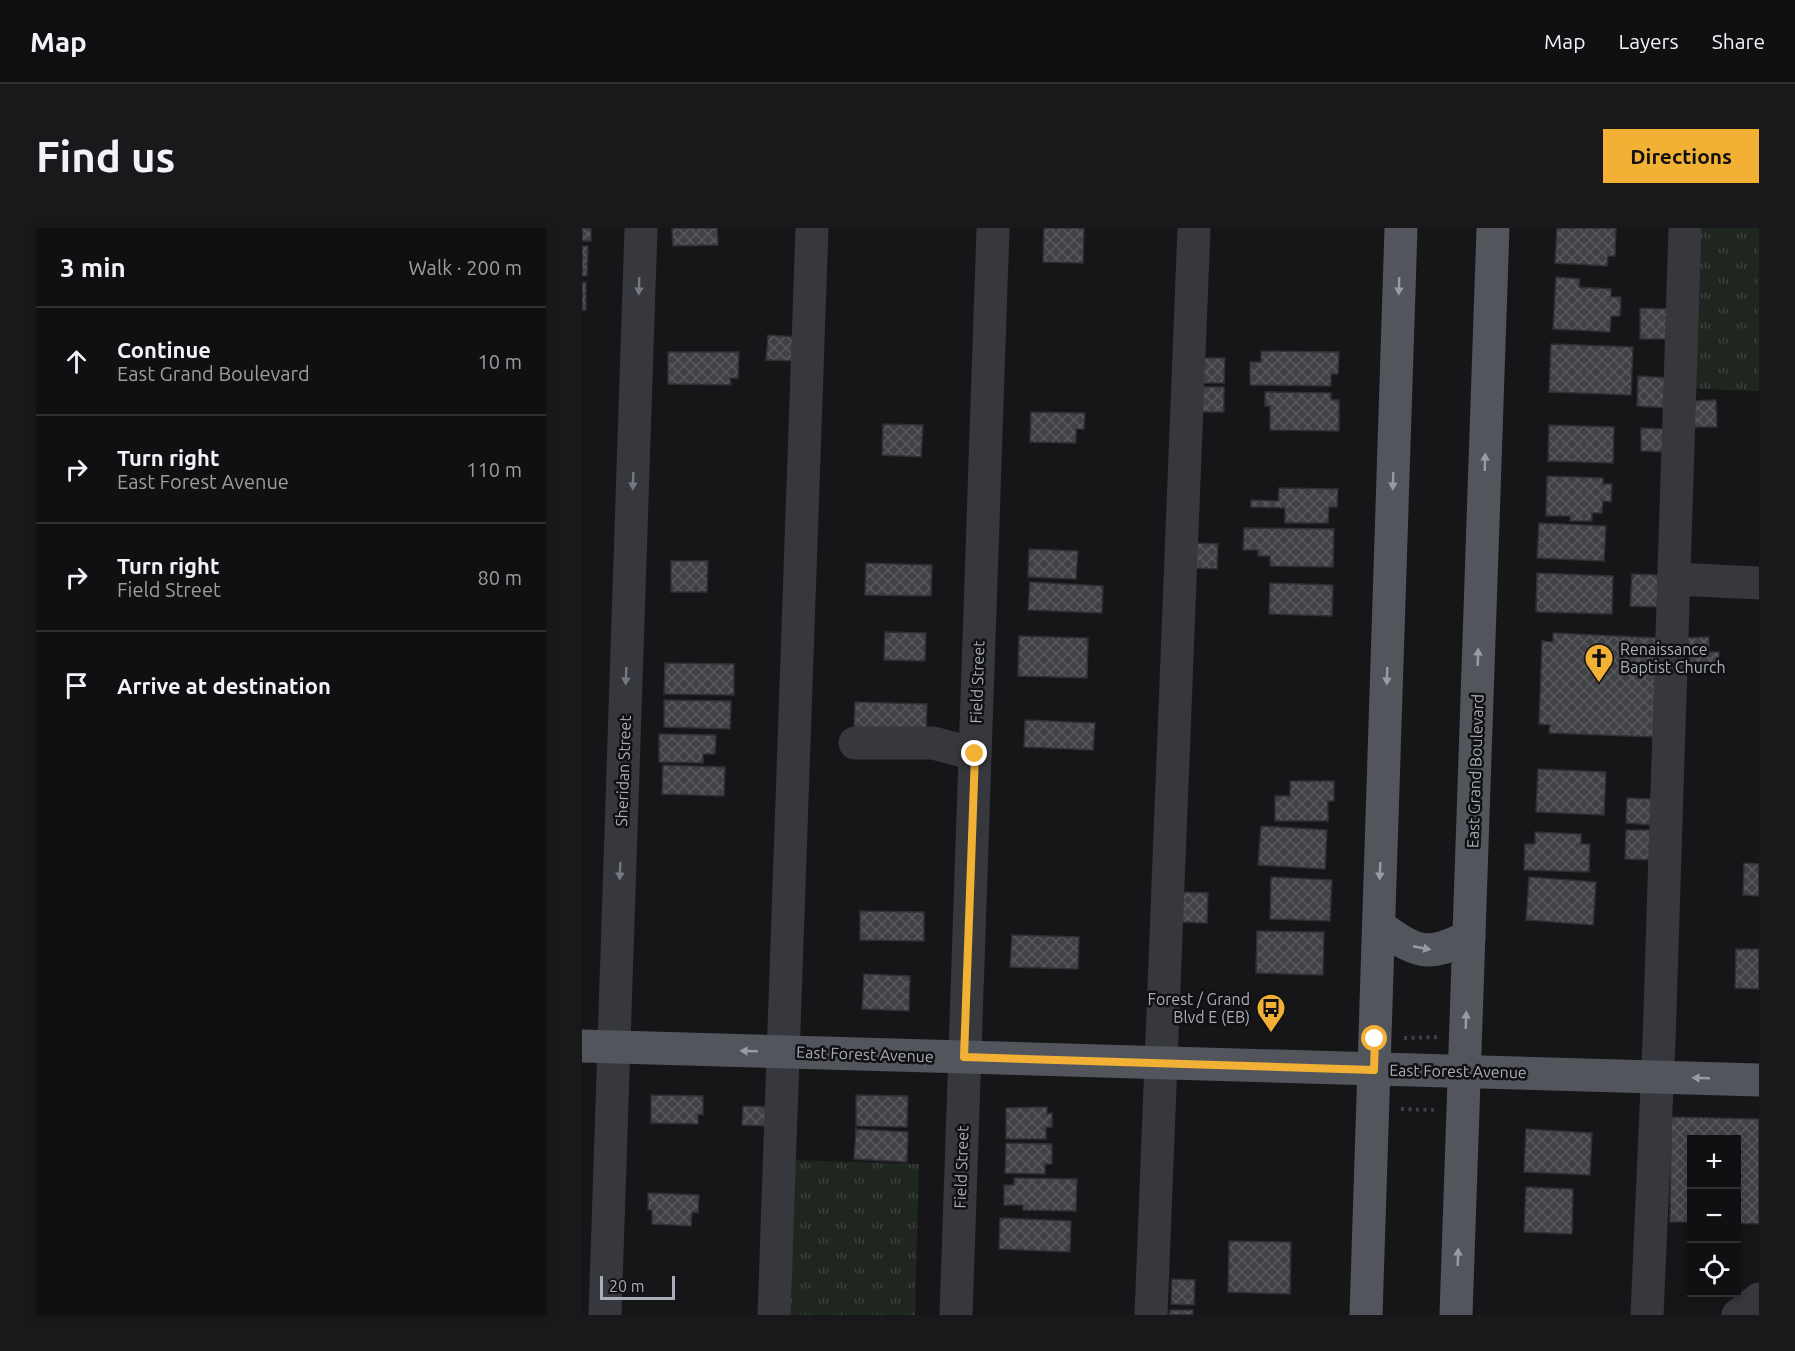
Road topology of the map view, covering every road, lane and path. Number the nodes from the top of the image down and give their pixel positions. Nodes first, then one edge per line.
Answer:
1 (641, 228) edge
2 (812, 228) edge
3 (993, 228) edge
4 (1194, 228) edge
5 (1401, 228) edge
6 (1493, 228) edge
7 (1685, 228) edge
8 (1674, 579) junction
9 (1759, 584) edge
10 (855, 742) dead end
11 (975, 754) junction
12 (1379, 926) junction
13 (1469, 936) junction
14 (1448, 1037) dead end
15 (1397, 1038) dead end
16 (598, 1046) edge
17 (783, 1052) junction
18 (964, 1057) junction
19 (1162, 1063) junction
20 (1374, 1070) junction
21 (1464, 1070) junction
22 (1658, 1077) junction
23 (1759, 1080) edge
24 (1391, 1109) dead end
25 (1440, 1110) dead end
26 (1759, 1299) edge
27 (605, 1315) edge
28 (774, 1315) edge
29 (956, 1315) edge
30 (1151, 1315) edge
31 (1366, 1315) edge
32 (1456, 1315) edge
33 (1647, 1315) edge
34 (1738, 1315) edge

1 -> 16 street, Sheridan Street
2 - 17 street
3 - 11 street, Field Street
4 - 19 street
5 -> 12 main road
13 -> 6 main road, East Grand Boulevard
7 - 8 street
8 - 9 street
8 - 22 street
10 - 11 street
11 - 18 street, Field Street
12 -> 13 main road
12 - 20 main road
21 -> 13 main road, East Grand Boulevard
14 - 15 path
17 -> 16 main road, East Forest Avenue
16 - 27 street, Sheridan Street
17 - 18 main road, East Forest Avenue
17 - 28 street
18 - 19 main road, East Forest Avenue
18 - 29 street, Field Street
19 - 20 main road, East Forest Avenue
19 - 30 street
20 - 21 main road, East Forest Avenue
20 - 31 main road
21 - 22 main road, East Forest Avenue
32 -> 21 main road, East Grand Boulevard
23 -> 22 main road, East Forest Avenue
22 - 33 street
24 - 25 path
26 - 34 street

